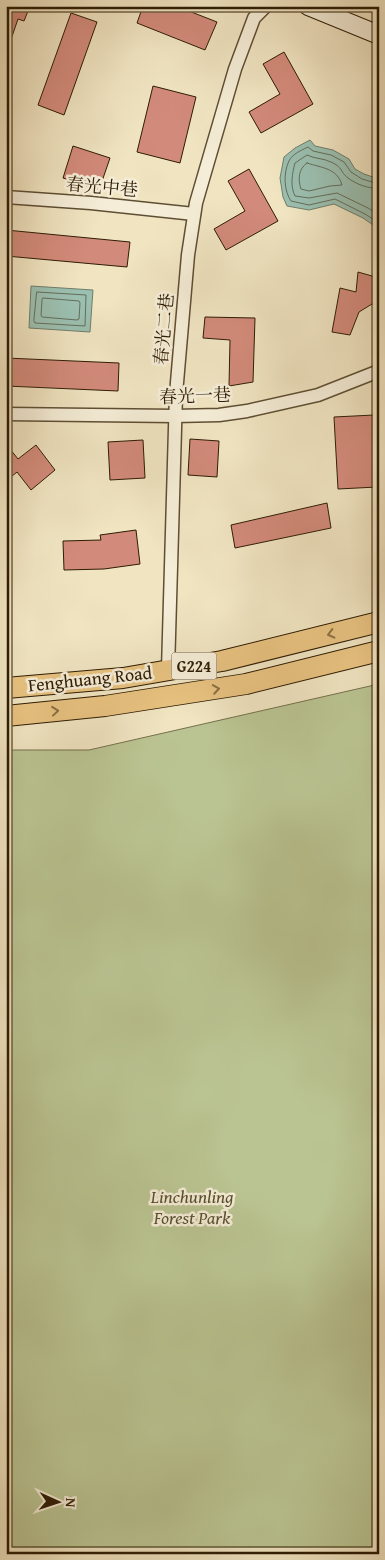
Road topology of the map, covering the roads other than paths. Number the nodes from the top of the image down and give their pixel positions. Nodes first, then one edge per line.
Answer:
1 (266, 6) edge
2 (308, 6) edge
3 (340, 6) edge
4 (379, 22) edge
5 (379, 35) edge
6 (6, 197) edge
7 (194, 214) junction
8 (379, 371) edge
9 (6, 414) edge
10 (175, 416) junction
11 (379, 622) edge
12 (379, 651) edge
13 (168, 670) junction
14 (6, 688) edge
15 (6, 716) edge

1 - 7 street, 春光二巷
2 - 5 main road
3 - 4 main road
6 - 7 street, 春光中巷
7 - 10 street, 春光二巷
8 - 10 street, 春光一巷
9 - 10 street, 春光一巷
10 - 13 street, 春光二巷
11 -> 13 highway, Fenghuang Road / G224
15 -> 12 highway, Fenghuang Road / G224
13 - 14 highway, Fenghuang Road / G224

